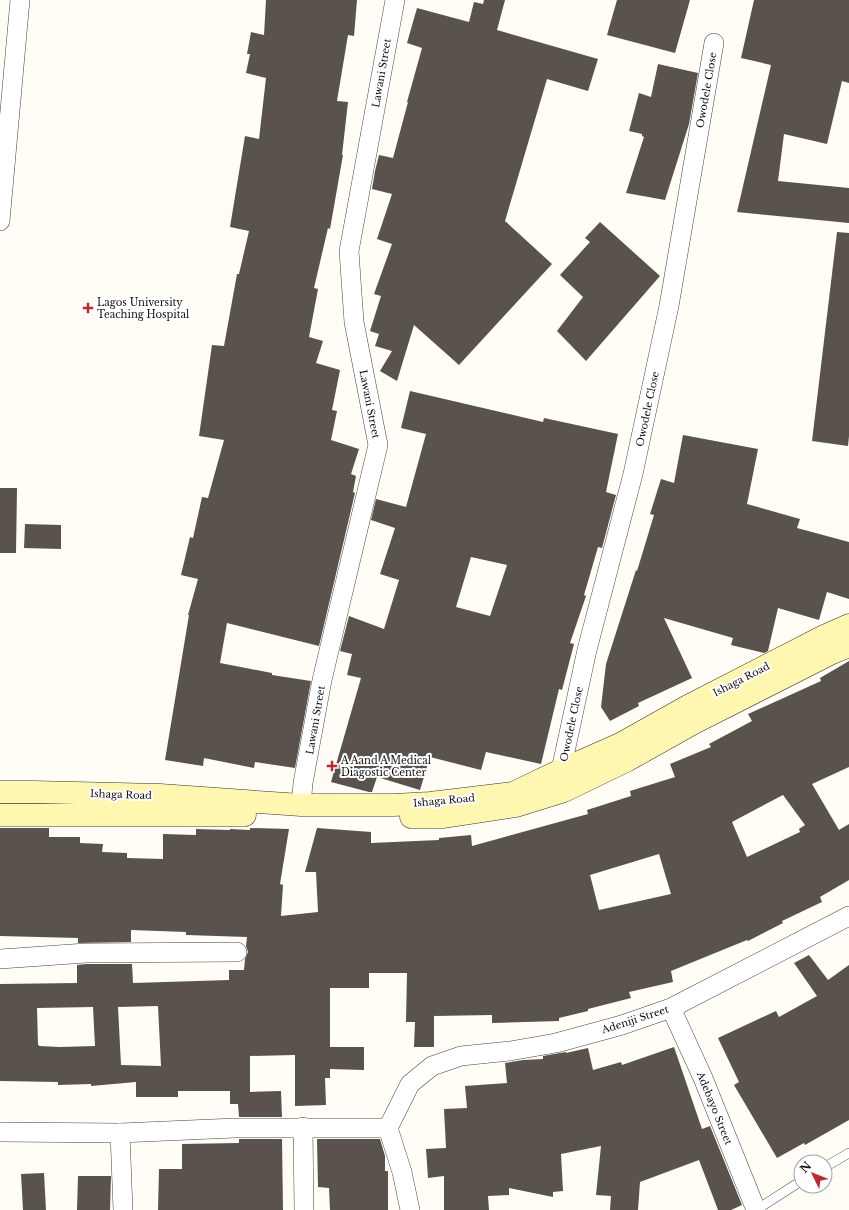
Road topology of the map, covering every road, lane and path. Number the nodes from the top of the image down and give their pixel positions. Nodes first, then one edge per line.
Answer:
1 (20, 0) edge
2 (395, 0) edge
3 (714, 43) dead end
4 (0, 221) edge
5 (849, 625) edge
6 (849, 646) edge
7 (561, 770) junction
8 (0, 792) edge
9 (301, 805) junction
10 (0, 815) edge
11 (849, 916) edge
12 (237, 952) dead end
13 (0, 959) edge
14 (671, 1008) junction
15 (303, 1127) junction
16 (388, 1128) junction
17 (0, 1132) edge
18 (120, 1133) junction
19 (849, 1153) edge
20 (833, 1162) edge
21 (793, 1186) edge
22 (123, 1210) edge
23 (304, 1210) edge
24 (410, 1210) edge
25 (756, 1210) edge

1 - 4 street
2 - 9 street, Lawani Street
3 - 7 street, Owodele Close
5 - 7 main road, Ishaga Road
6 - 10 main road, Ishaga Road
7 - 9 main road, Ishaga Road
8 - 9 main road, Ishaga Road
11 - 14 street, Adeniji Street
12 - 13 street
14 - 16 street, Adeniji Street
14 - 25 street, Adebayo Street
15 - 16 street
15 - 18 street
15 - 23 street
16 - 24 street
17 - 18 street
18 - 22 street
19 - 20 lane
21 - 25 lane

